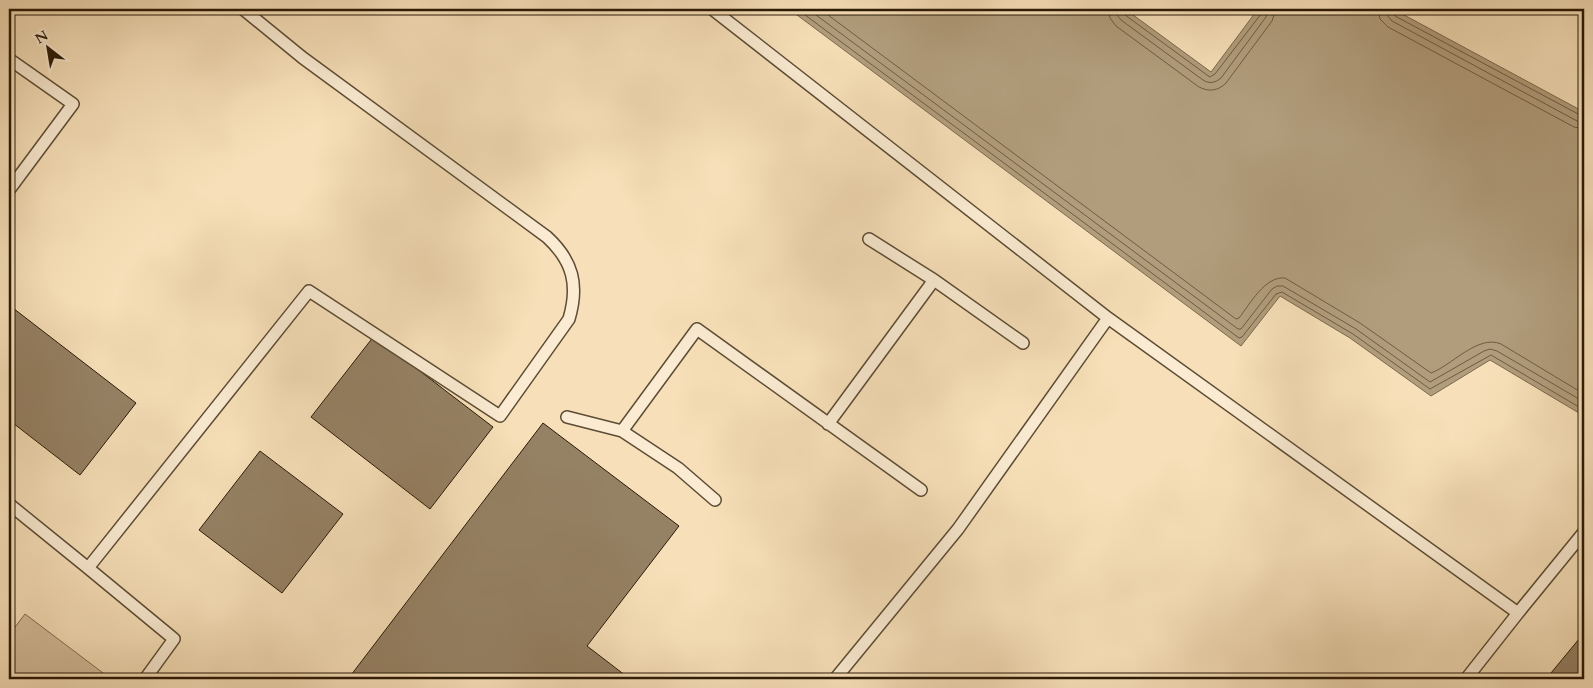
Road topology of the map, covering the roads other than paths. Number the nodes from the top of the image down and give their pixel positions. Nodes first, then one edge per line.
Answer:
1 (243, 9) edge
2 (712, 9) edge
3 (9, 59) edge
4 (9, 190) edge
5 (870, 239) dead end
6 (934, 280) junction
7 (1108, 318) junction
8 (1023, 343) dead end
9 (567, 417) dead end
10 (828, 424) junction
11 (622, 431) junction
12 (921, 490) dead end
13 (715, 500) dead end
14 (9, 504) edge
15 (1584, 532) edge
16 (88, 568) junction
17 (1518, 613) junction
18 (145, 679) edge
19 (835, 679) edge
20 (1466, 679) edge

1 - 16 lane
2 - 7 lane
3 - 4 lane
5 - 6 lane
6 - 8 lane
6 - 10 lane
7 - 17 lane
7 - 19 lane
9 - 11 lane
10 - 11 lane
10 - 12 lane
11 - 13 lane
14 - 16 lane
15 - 17 lane
16 - 18 lane
17 - 20 lane

